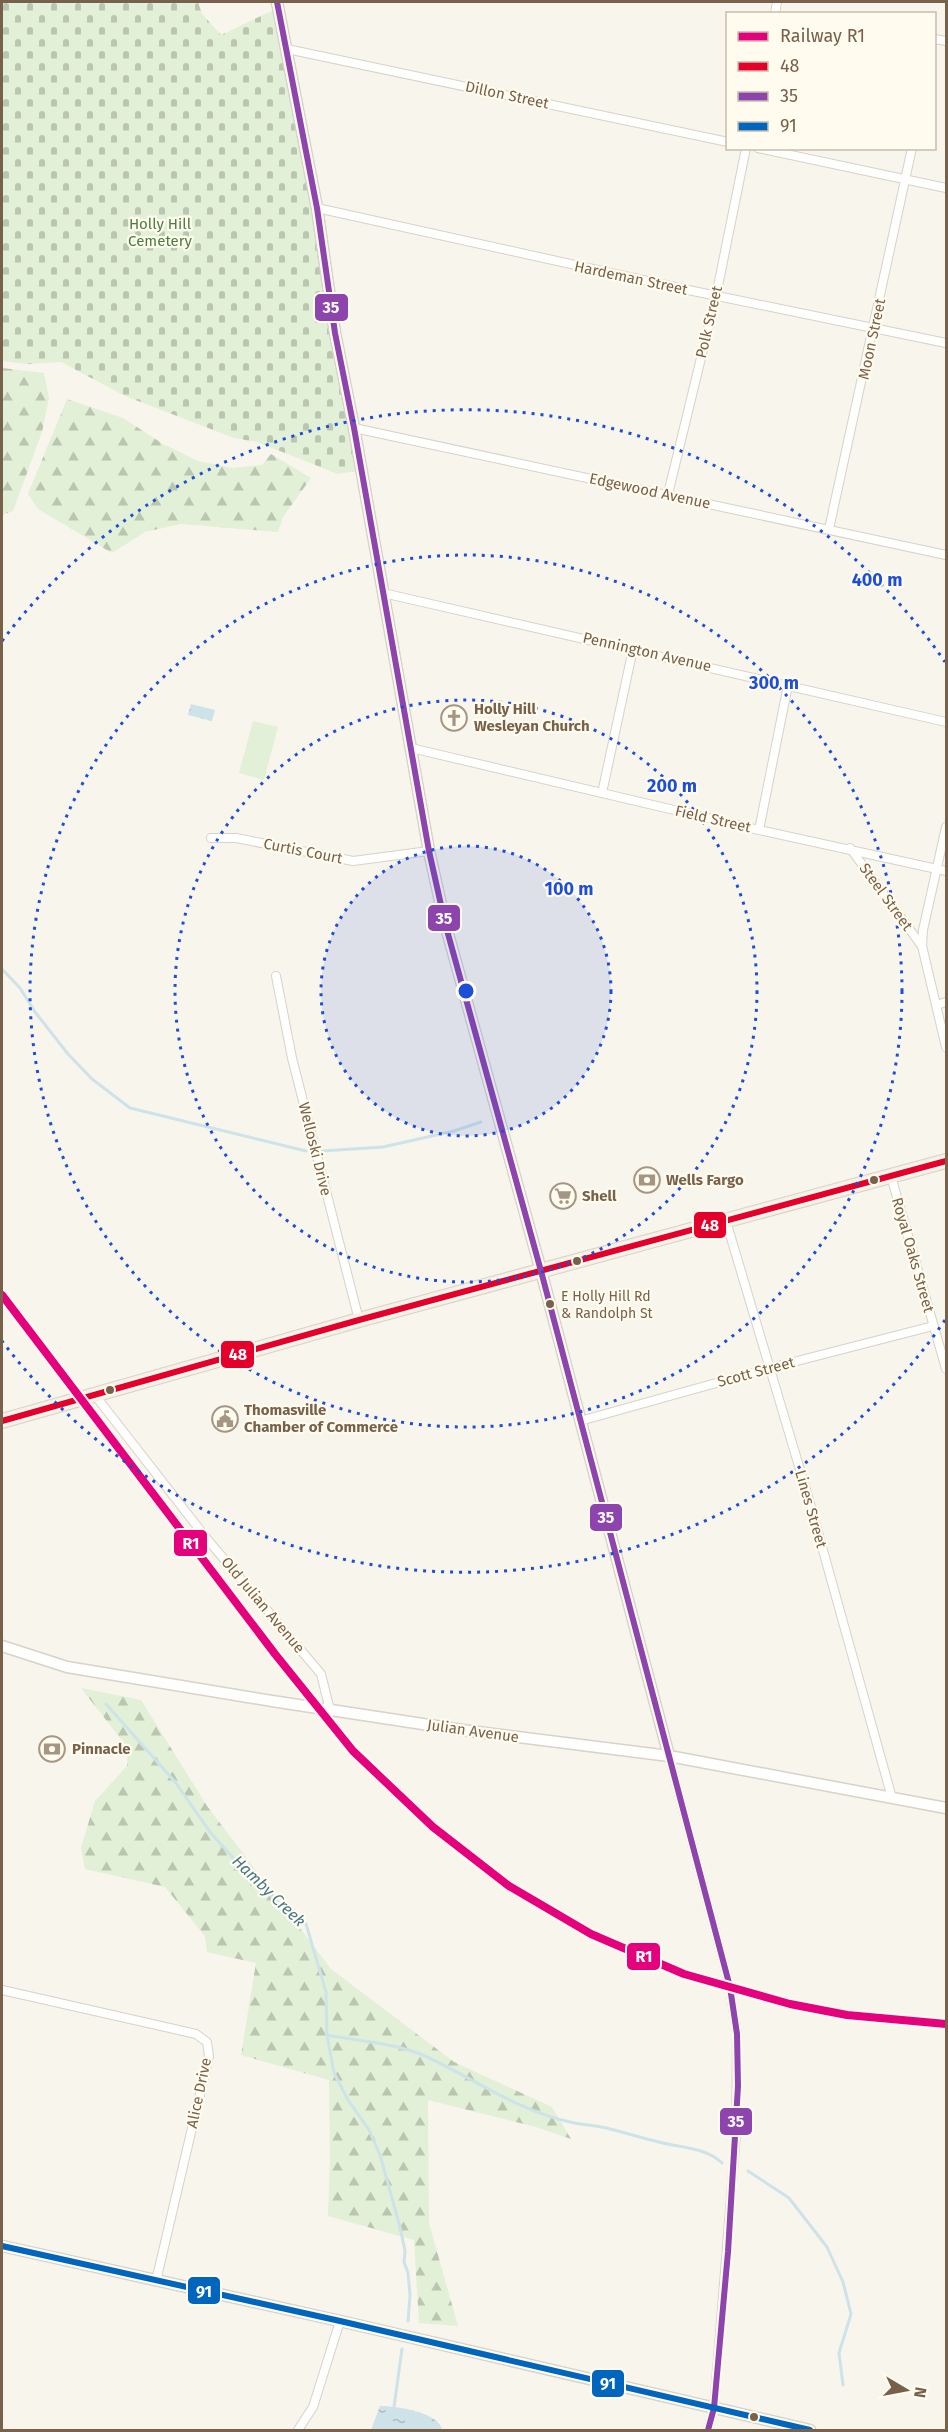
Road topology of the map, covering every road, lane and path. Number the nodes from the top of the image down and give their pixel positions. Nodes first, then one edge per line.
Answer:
1 (277, 2) edge
2 (287, 49) junction
3 (726, 142) edge
4 (746, 150) edge
5 (767, 150) edge
6 (912, 150) edge
7 (905, 180) junction
8 (946, 188) edge
9 (317, 208) junction
10 (716, 296) junction
11 (874, 329) junction
12 (946, 344) edge
13 (354, 428) junction
14 (668, 494) junction
15 (829, 529) junction
16 (946, 555) edge
17 (383, 594) junction
18 (633, 649) junction
19 (789, 685) junction
20 (946, 722) edge
21 (411, 748) junction
22 (602, 793) junction
23 (946, 827) edge
24 (759, 830) junction
25 (212, 838) dead end
26 (850, 848) junction
27 (429, 851) junction
28 (937, 868) junction
29 (946, 871) edge
30 (922, 946) junction
31 (276, 976) dead end
32 (946, 1002) edge
33 (937, 1005) junction
34 (946, 1047) edge
35 (946, 1161) edge
36 (891, 1176) junction
37 (726, 1221) junction
38 (541, 1271) junction
39 (359, 1320) junction
40 (933, 1326) junction
41 (770, 1368) junction
42 (946, 1369) edge
43 (94, 1394) junction
44 (2, 1421) edge
45 (580, 1421) junction
46 (2, 1647) edge
47 (330, 1710) junction
48 (669, 1756) junction
49 (892, 1798) junction
50 (946, 1808) edge
51 (2, 1990) edge
52 (2, 2246) edge
53 (156, 2280) junction
54 (340, 2321) junction
55 (714, 2408) junction
56 (298, 2430) edge
57 (708, 2430) edge
58 (810, 2430) edge

1 - 2 street
2 - 3 street, Dillon Street
2 - 9 street
4 - 10 street, Polk Street
5 - 7 street
6 - 7 street, Moon Street
7 - 8 street
7 - 11 street, Moon Street
9 - 10 street, Hardeman Street
9 - 13 street
10 - 11 street, Hardeman Street
10 - 14 street, Polk Street
11 - 12 street, Hardeman Street
11 - 15 street, Moon Street
13 - 14 street, Edgewood Avenue
13 - 17 street
14 - 15 street, Edgewood Avenue
15 - 16 street, Edgewood Avenue
17 - 18 street, Pennington Avenue
17 - 21 street
18 - 19 street, Pennington Avenue
18 - 22 street
19 - 20 street, Pennington Avenue
19 - 24 street
21 - 22 street, Field Street
21 - 27 street
22 - 24 street, Field Street
23 - 28 street
24 - 26 street, Field Street
25 - 27 street, Curtis Court
26 - 28 street, Field Street
26 - 30 street, Steel Street
27 - 38 street
28 - 29 street, Field Street
28 - 30 street
30 - 33 street
31 - 39 street, Welloski Drive
32 - 33 street
33 - 34 street
35 - 36 main road
36 - 37 main road
36 - 40 street, Royal Oaks Street
37 - 38 main road
37 - 41 street, Lines Street
38 - 39 main road
38 - 45 street
39 - 43 main road
40 - 41 street, Scott Street
40 - 42 street, Royal Oaks Street
41 - 45 street, Scott Street
41 - 49 street, Lines Street
43 - 44 main road
43 - 47 street, Old Julian Avenue
45 - 48 street
46 - 47 street, Julian Avenue
47 - 48 street, Julian Avenue
48 - 49 street, Julian Avenue
48 - 55 street
49 - 50 street, Julian Avenue
51 - 53 street, Alice Drive
52 - 53 street
53 - 54 street
54 - 55 street
54 - 56 street
55 - 57 street
55 - 58 street

